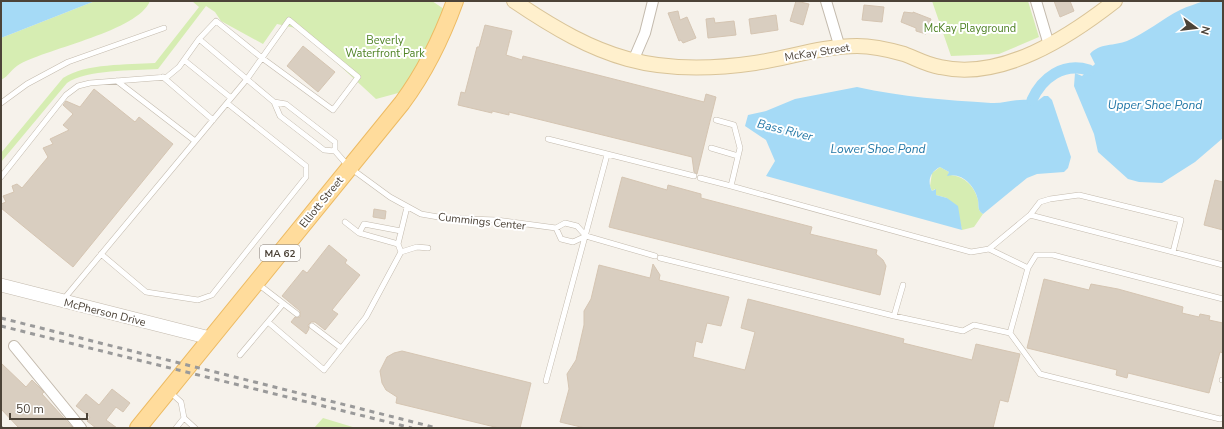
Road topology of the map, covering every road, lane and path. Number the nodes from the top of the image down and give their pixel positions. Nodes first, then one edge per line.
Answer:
1 (455, 1) edge
2 (514, 1) edge
3 (653, 1) edge
4 (826, 1) edge
5 (1036, 1) edge
6 (1115, 1) edge
7 (164, 28) dead end
8 (199, 39) junction
9 (1049, 45) junction
10 (840, 48) junction
11 (262, 58) junction
12 (184, 60) junction
13 (633, 61) junction
14 (163, 77) junction
15 (247, 79) junction
16 (116, 81) junction
17 (230, 98) junction
18 (274, 102) junction
19 (1, 103) edge
20 (227, 103) junction
21 (213, 120) junction
22 (716, 120) dead end
23 (548, 139) dead end
24 (195, 141) junction
25 (711, 148) dead end
26 (335, 151) junction
27 (607, 155) junction
28 (738, 156) junction
29 (349, 167) junction
30 (1, 177) edge
31 (731, 186) junction
32 (407, 207) junction
33 (1030, 215) junction
34 (345, 222) dead end
35 (556, 228) junction
36 (401, 231) junction
37 (360, 233) junction
38 (586, 236) junction
39 (398, 244) junction
40 (428, 248) dead end
41 (989, 249) junction
42 (401, 252) junction
43 (1173, 252) junction
44 (101, 254) junction
45 (1223, 265) edge
46 (1028, 268) junction
47 (256, 282) junction
48 (903, 285) dead end
49 (1, 286) edge
50 (1223, 299) edge
51 (62, 301) junction
52 (283, 304) junction
53 (297, 314) dead end
54 (894, 316) junction
55 (268, 322) junction
56 (312, 326) dead end
57 (1010, 334) junction
58 (210, 338) junction
59 (14, 346) dead end
60 (341, 348) junction
61 (240, 356) dead end
62 (546, 381) dead end
63 (168, 390) junction
64 (184, 418) junction
65 (1223, 418) edge
66 (81, 428) edge
67 (138, 428) edge
68 (176, 428) edge
69 (194, 428) edge

1 - 29 main road, Elliott Street / MA 62
2 - 13 main road, McKay Street
3 - 13 street
4 - 10 street
5 - 9 street
6 - 9 main road, McKay Street
7 - 19 lane
8 - 11 lane
8 - 12 lane
8 - 15 lane
9 - 10 main road, McKay Street
10 - 13 main road, McKay Street
11 - 11 lane
11 - 15 lane
12 - 14 lane
12 - 17 lane
14 - 16 lane
14 - 21 lane
15 - 17 lane
15 - 18 lane
16 - 24 lane
16 - 30 lane
17 - 20 lane
18 - 26 lane
18 - 26 lane, Cummings Center
20 - 21 lane
20 - 44 lane
21 - 24 lane
22 - 28 lane
23 - 27 lane
24 - 44 lane
25 - 28 lane
26 - 29 lane, Cummings Center
27 - 31 lane
27 - 38 lane
28 - 31 lane
29 - 32 lane, Cummings Center
29 - 47 main road, Elliott Street / MA 62
31 - 41 lane
32 - 35 lane, Cummings Center
32 - 36 lane
33 - 41 lane
33 - 43 lane
33 - 43 lane
34 - 37 lane
35 - 38 lane, Cummings Center
35 - 38 lane
36 - 37 lane
36 - 39 lane
37 - 39 lane
38 - 54 lane
38 - 62 lane
39 - 42 lane
40 - 42 lane
41 - 46 lane
42 - 60 lane
43 - 45 lane
44 - 51 lane
46 - 50 lane
46 - 57 lane
47 - 52 lane
47 - 58 main road, Elliott Street / MA 62
48 - 54 lane
49 - 51 street, McPherson Drive
51 - 58 street, McPherson Drive
52 - 53 lane
52 - 55 lane
54 - 57 lane
55 - 60 lane
55 - 61 lane
56 - 60 lane
57 - 65 lane
58 - 63 main road, Elliott Street / MA 62
59 - 66 street
63 - 64 lane
63 - 67 main road, Elliott Street / MA 62
64 - 68 lane
64 - 69 lane

